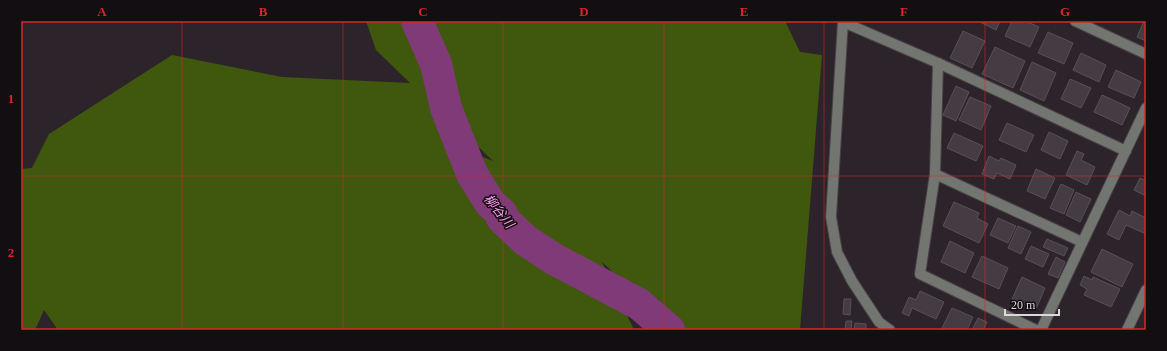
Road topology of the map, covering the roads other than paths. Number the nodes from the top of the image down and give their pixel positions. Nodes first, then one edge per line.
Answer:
1 (843, 21) edge
2 (1075, 21) edge
3 (1146, 54) edge
4 (938, 62) junction
5 (1146, 108) edge
6 (1126, 151) junction
7 (935, 174) junction
8 (1082, 242) junction
9 (1146, 290) edge
10 (890, 330) edge
11 (1036, 330) edge
12 (1041, 330) edge
13 (1127, 330) edge

1 - 4 street
1 - 10 street
2 - 3 street
4 - 6 street
4 - 7 street
5 - 6 street
6 - 8 street
7 - 8 street
7 - 11 street
8 - 12 street
9 - 13 street

